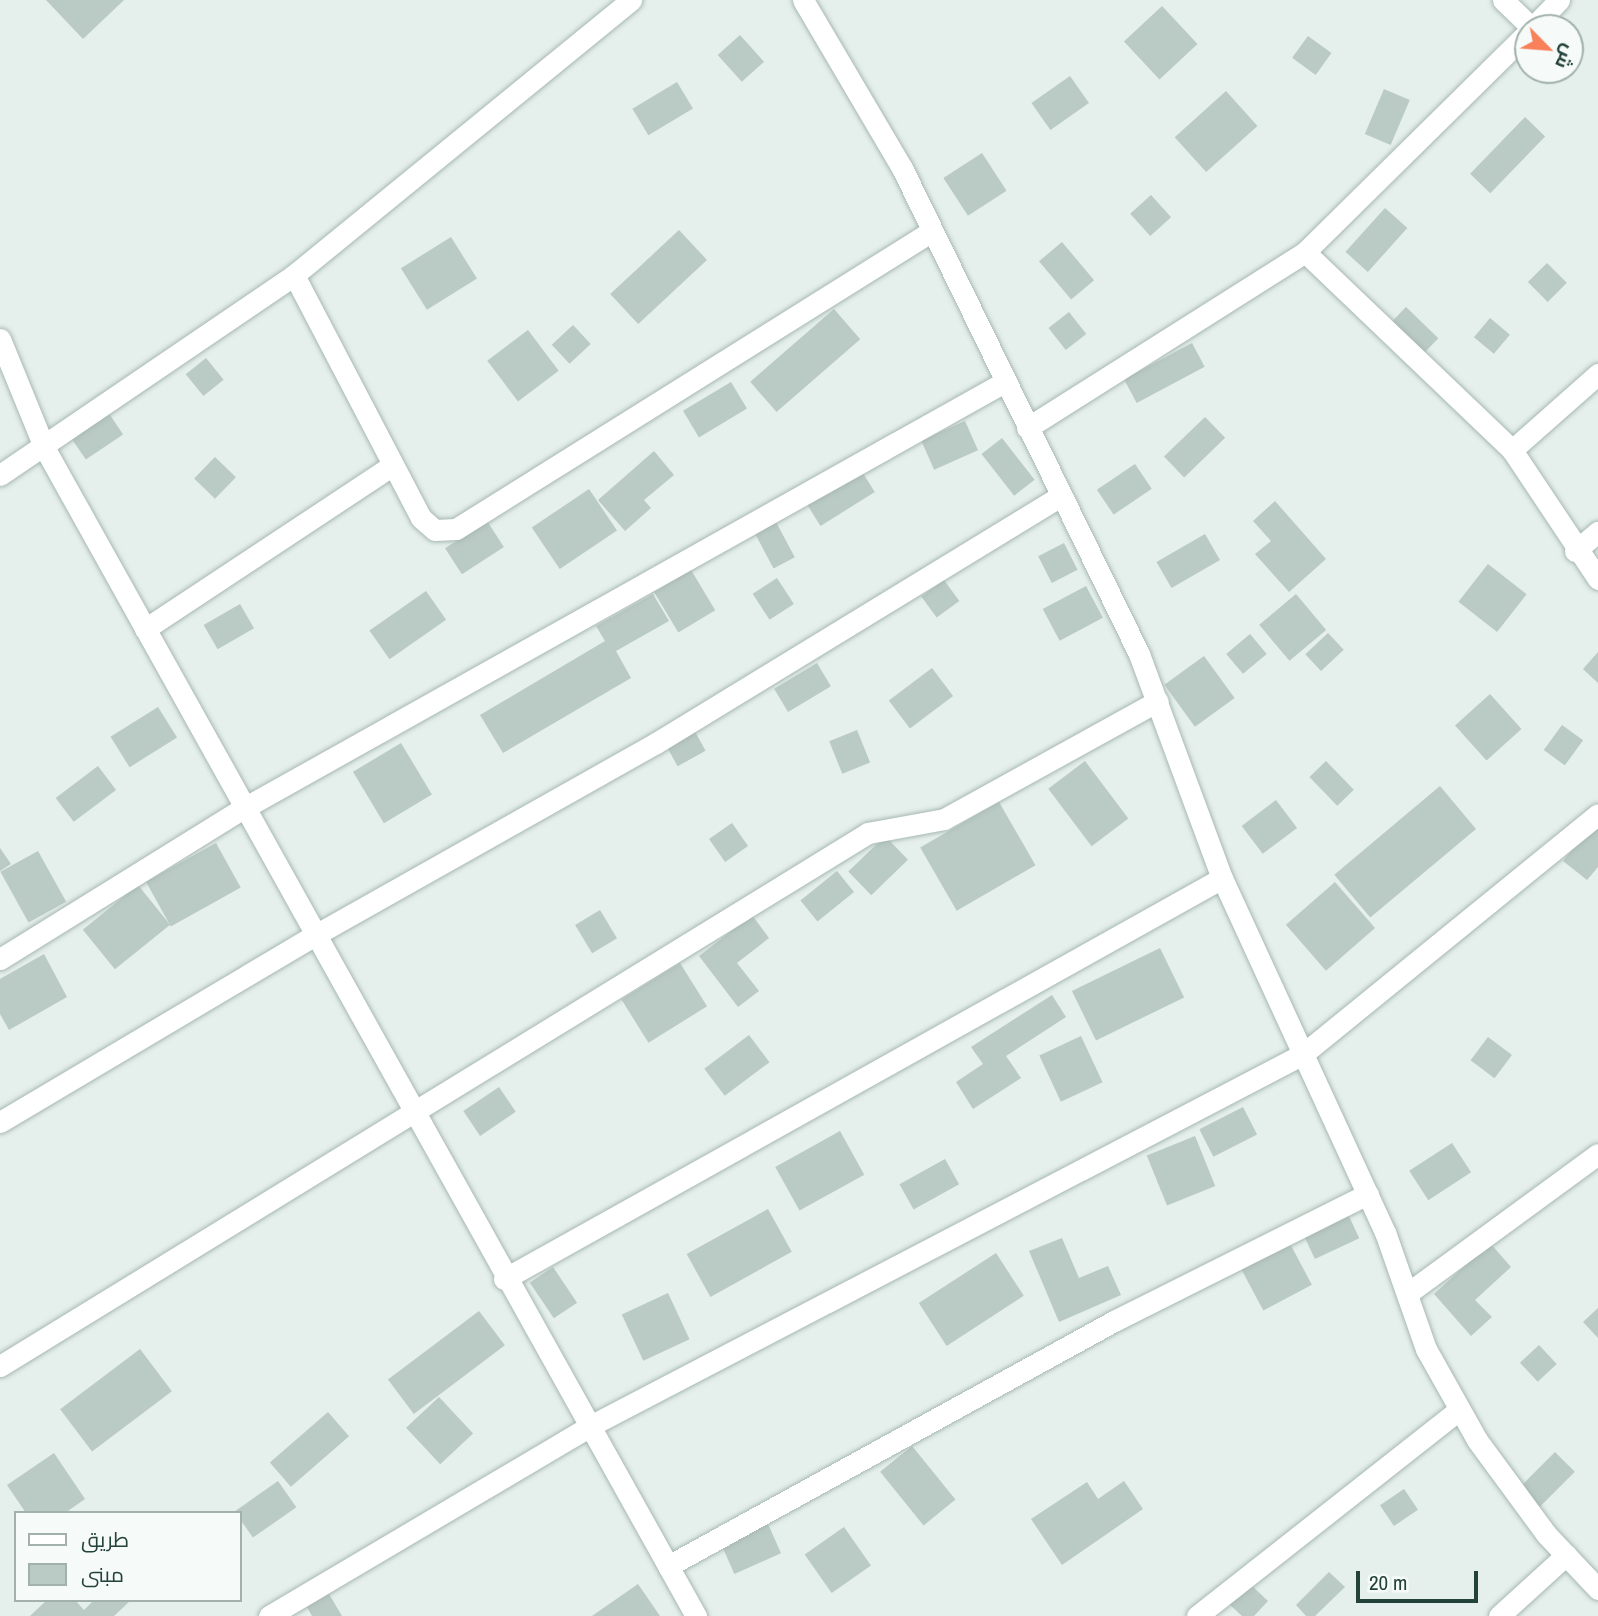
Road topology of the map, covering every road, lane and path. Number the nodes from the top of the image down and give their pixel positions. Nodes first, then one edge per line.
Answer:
1 (631, 0) edge
2 (803, 0) edge
3 (1503, 0) edge
4 (1559, 0) edge
5 (1518, 14) edge
6 (1546, 14) edge
7 (1514, 46) edge
8 (932, 231) junction
9 (1306, 252) junction
10 (294, 275) junction
11 (0, 339) edge
12 (1598, 374) edge
13 (1006, 381) junction
14 (1027, 428) junction
15 (44, 447) junction
16 (1512, 450) junction
17 (393, 464) junction
18 (0, 475) edge
19 (1060, 496) junction
20 (1598, 532) edge
21 (1575, 551) junction
22 (1598, 579) edge
23 (145, 629) junction
24 (1158, 701) junction
25 (244, 808) junction
26 (1598, 814) edge
27 (1222, 878) junction
28 (317, 934) junction
29 (0, 959) edge
30 (1303, 1054) junction
31 (418, 1115) junction
32 (0, 1122) edge
33 (1598, 1154) edge
34 (1368, 1194) junction
35 (504, 1279) junction
36 (1408, 1293) junction
37 (0, 1366) edge
38 (1459, 1410) junction
39 (590, 1426) junction
40 (1566, 1555) junction
41 (668, 1566) junction
42 (1598, 1589) edge
43 (269, 1616) edge
44 (696, 1616) edge
45 (1197, 1616) edge
46 (1499, 1616) edge

1 - 10 street
2 - 8 street
3 - 5 street
4 - 6 street
7 - 9 street
8 - 13 street
8 - 17 street
9 - 14 street
9 - 16 street
10 - 15 street
10 - 17 street
11 - 15 street
12 - 16 street
13 - 14 street
13 - 25 street
14 - 19 street
15 - 18 street
15 - 23 street
16 - 21 street
17 - 23 street
19 - 24 street
19 - 28 street
20 - 21 street
21 - 22 street
23 - 25 street
24 - 27 street
24 - 31 street
25 - 28 street
25 - 29 street
26 - 30 street
27 - 30 street
27 - 35 street
28 - 31 street
28 - 32 street
30 - 34 street
30 - 39 street
31 - 35 street
31 - 37 street
33 - 36 street
34 - 36 street
34 - 41 street
35 - 39 street
36 - 38 street
38 - 40 street
38 - 45 street
39 - 41 street
39 - 43 street
40 - 42 street
40 - 46 street
41 - 44 street

